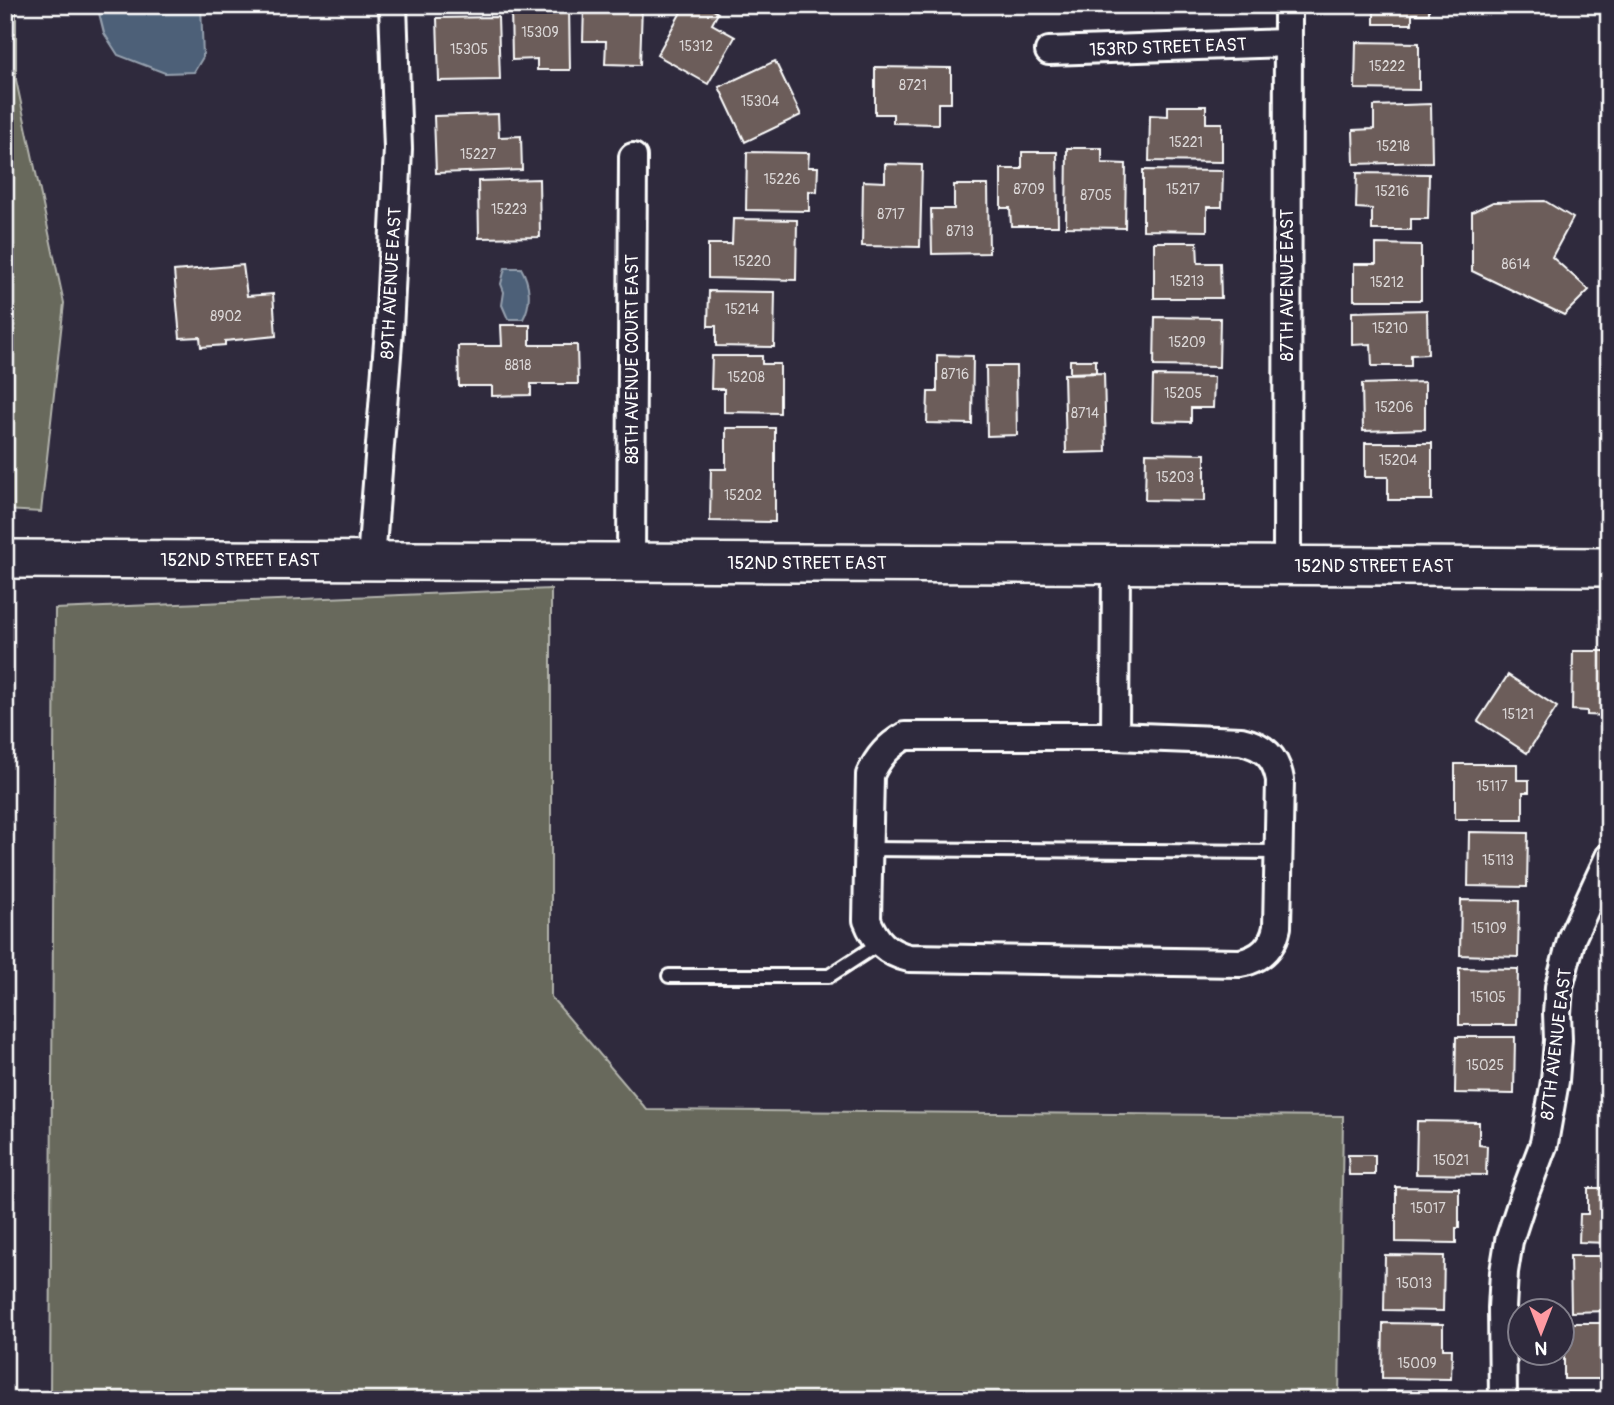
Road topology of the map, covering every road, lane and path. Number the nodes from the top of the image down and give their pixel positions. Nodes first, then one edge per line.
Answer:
1 (393, 5) edge
2 (1288, 5) edge
3 (1288, 43) junction
4 (1049, 51) dead end
5 (633, 156) dead end
6 (5, 559) edge
7 (371, 560) junction
8 (631, 562) junction
9 (1116, 565) junction
10 (1287, 565) junction
11 (1609, 567) edge
12 (1115, 736) junction
13 (868, 849) junction
14 (1279, 852) junction
15 (1609, 857) edge
16 (880, 943) junction
17 (669, 976) dead end
18 (1503, 1400) edge

1 - 7 street, 89TH AVENUE EAST
2 - 3 street, 87TH AVENUE EAST
3 - 4 street, 153RD STREET EAST
3 - 10 street, 87TH AVENUE EAST
5 - 8 street, 88TH AVENUE COURT EAST
6 - 7 street, 152ND STREET EAST
7 - 8 street, 152ND STREET EAST
8 - 9 street, 152ND STREET EAST
9 - 10 street, 152ND STREET EAST
9 - 12 street
10 - 11 street, 152ND STREET EAST
12 - 13 street
12 - 14 street
13 - 14 lane
13 - 16 street
14 - 16 street
15 - 18 street, 87TH AVENUE EAST
16 - 17 lane

